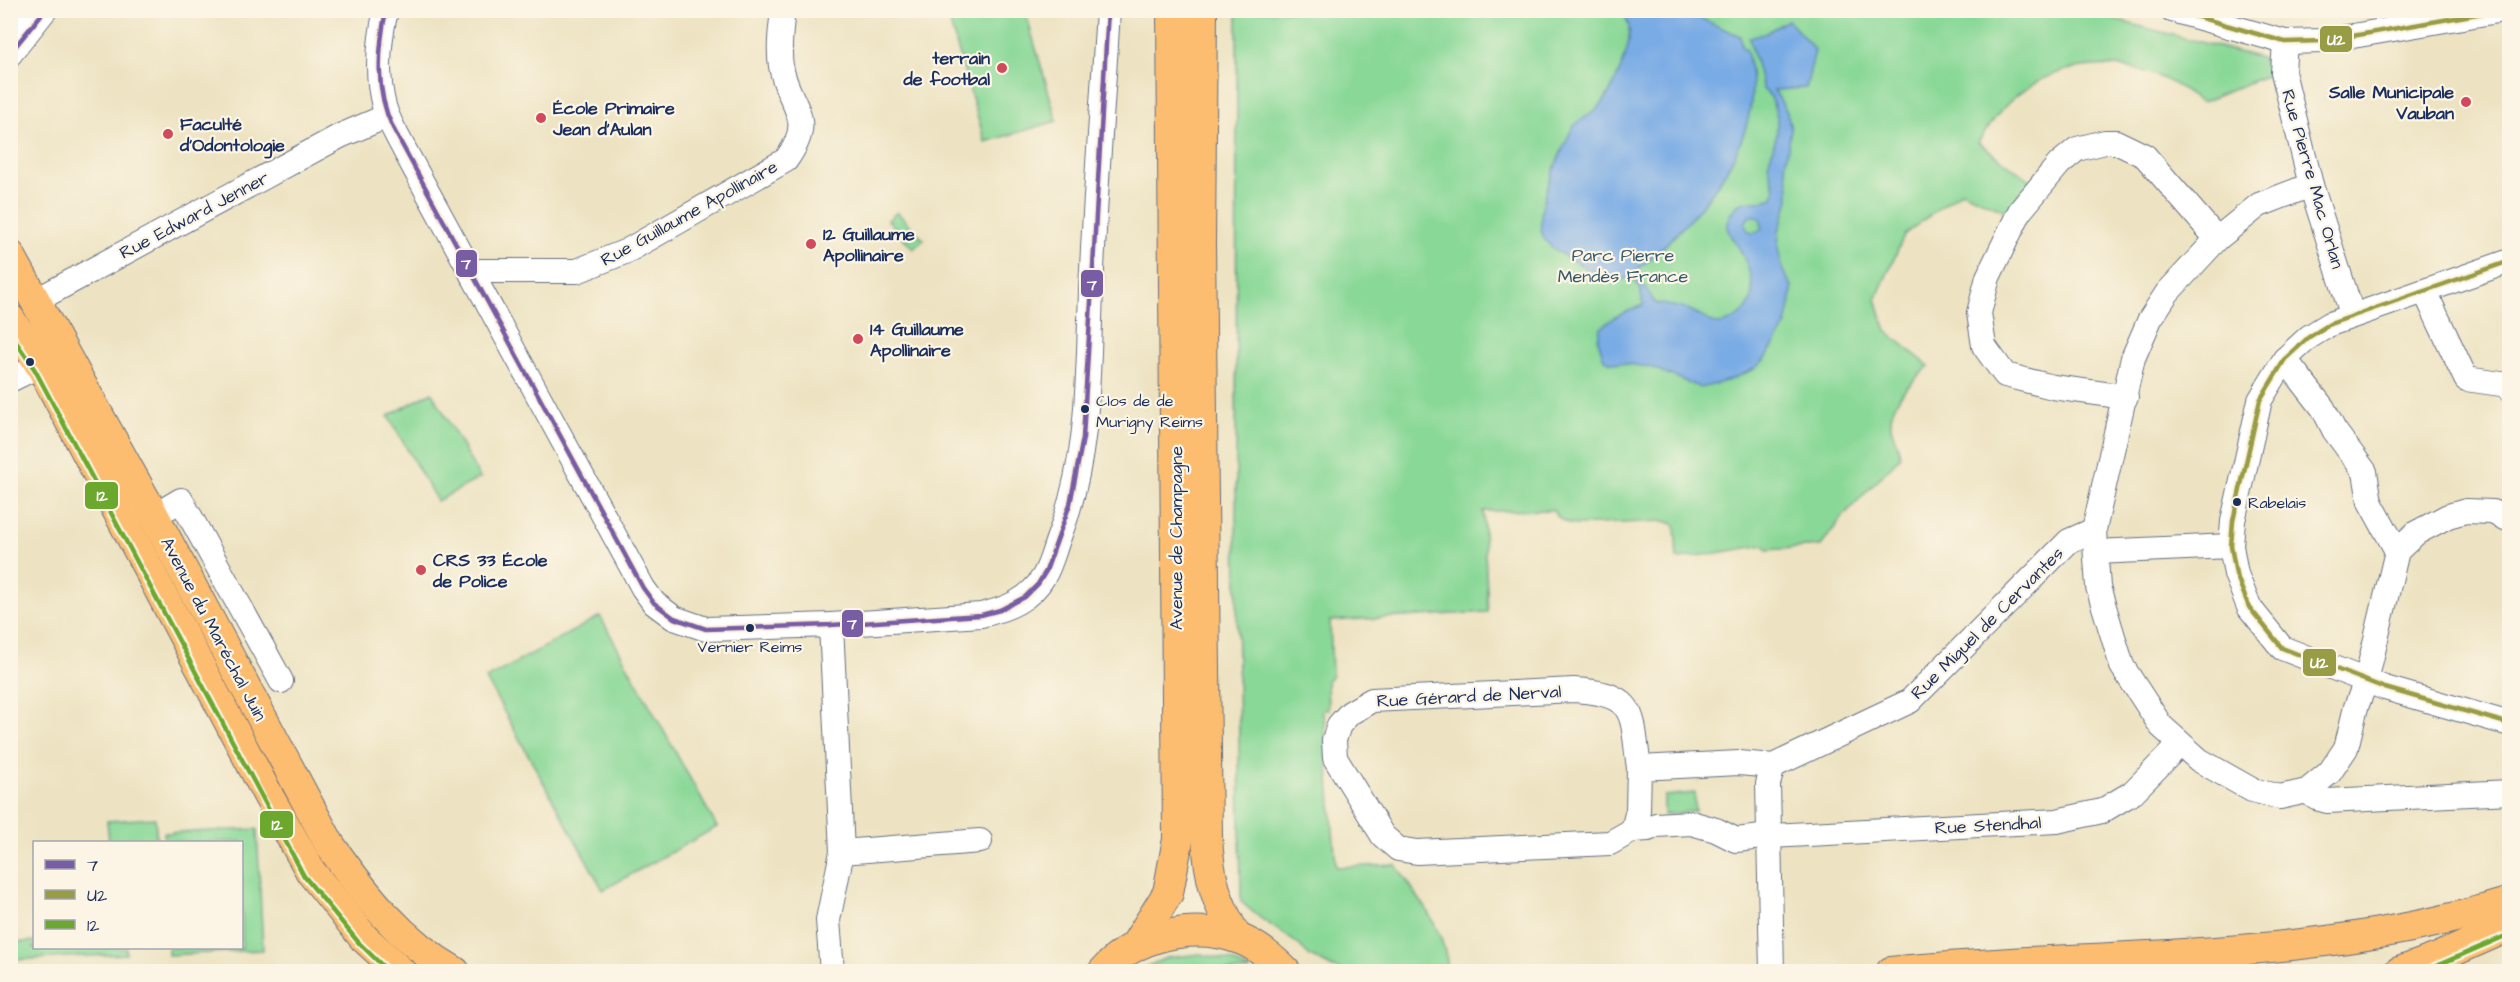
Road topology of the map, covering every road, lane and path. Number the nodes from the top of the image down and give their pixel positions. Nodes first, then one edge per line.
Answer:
1 (20, 10) edge
2 (45, 10) edge
3 (386, 10) edge
4 (783, 10) edge
5 (1108, 10) edge
6 (1172, 10) edge
7 (1203, 10) edge
8 (2172, 10) edge
9 (2503, 10) edge
10 (10, 22) edge
11 (2285, 42) junction
12 (10, 54) edge
13 (387, 116) junction
14 (2311, 185) junction
15 (2217, 239) junction
16 (10, 255) edge
17 (2510, 261) edge
18 (472, 275) junction
19 (2425, 292) junction
20 (35, 301) junction
21 (2352, 314) junction
22 (10, 319) edge
23 (2285, 358) junction
24 (52, 360) junction
25 (10, 380) edge
26 (2510, 389) edge
27 (2126, 397) junction
28 (80, 442) junction
29 (146, 513) junction
30 (2508, 515) edge
31 (2095, 541) junction
32 (2231, 546) junction
33 (2397, 551) junction
34 (831, 625) junction
35 (281, 681) dead end
36 (2366, 681) junction
37 (2510, 724) edge
38 (2180, 744) junction
39 (1773, 766) junction
40 (1639, 768) junction
41 (2307, 790) junction
42 (2510, 792) edge
43 (1633, 830) junction
44 (1770, 836) junction
45 (980, 841) dead end
46 (842, 852) junction
47 (2510, 902) edge
48 (2510, 926) edge
49 (1237, 938) junction
50 (1135, 946) junction
51 (401, 972) edge
52 (455, 972) edge
53 (832, 972) edge
54 (1103, 972) edge
55 (1286, 972) edge
56 (1772, 972) edge
57 (1891, 972) edge
58 (2399, 972) edge

1 - 10 street
2 - 12 street
3 - 13 street
4 - 18 street, Rue Guillaume Apollinaire
5 - 34 street
6 - 50 main road, Avenue de Champagne
7 - 49 main road, Avenue de Champagne
8 - 11 street
9 - 11 street
11 - 14 street, Rue Pierre Mac Orlan
13 - 18 street
13 - 20 street, Rue Edward Jenner
14 - 15 street
14 - 21 street, Rue Pierre Mac Orlan
15 - 27 street
15 - 27 street
16 - 20 main road, Avenue du Maréchal Juin
17 - 19 street
18 - 34 street
19 - 21 street
19 - 26 street
20 - 24 main road, Avenue du Maréchal Juin
21 - 23 street
22 - 24 main road, Avenue du Maréchal Juin
23 - 32 street
23 - 33 street
24 - 25 street
24 - 28 main road, Avenue du Maréchal Juin
24 - 29 main road, Avenue du Maréchal Juin
27 - 31 street
28 - 29 street
28 - 51 main road, Avenue du Maréchal Juin
29 - 35 street
29 - 52 main road, Avenue du Maréchal Juin
30 - 33 street
31 - 32 street
31 - 38 street
31 - 39 street, Rue Miguel de Cervantes
32 - 36 street
33 - 36 street
34 - 46 street
36 - 37 street
36 - 41 street
38 - 41 street
38 - 44 street, Rue Stendhal
39 - 40 street
39 - 44 street
40 - 43 street, Rue Gérard de Nerval
40 - 43 street, Rue Gérard de Nerval
41 - 42 street
43 - 44 street, Rue Stendhal
44 - 56 street
45 - 46 street
46 - 53 street
47 - 57 main road
48 - 58 main road
49 - 50 main road
49 - 55 main road
50 - 54 main road

